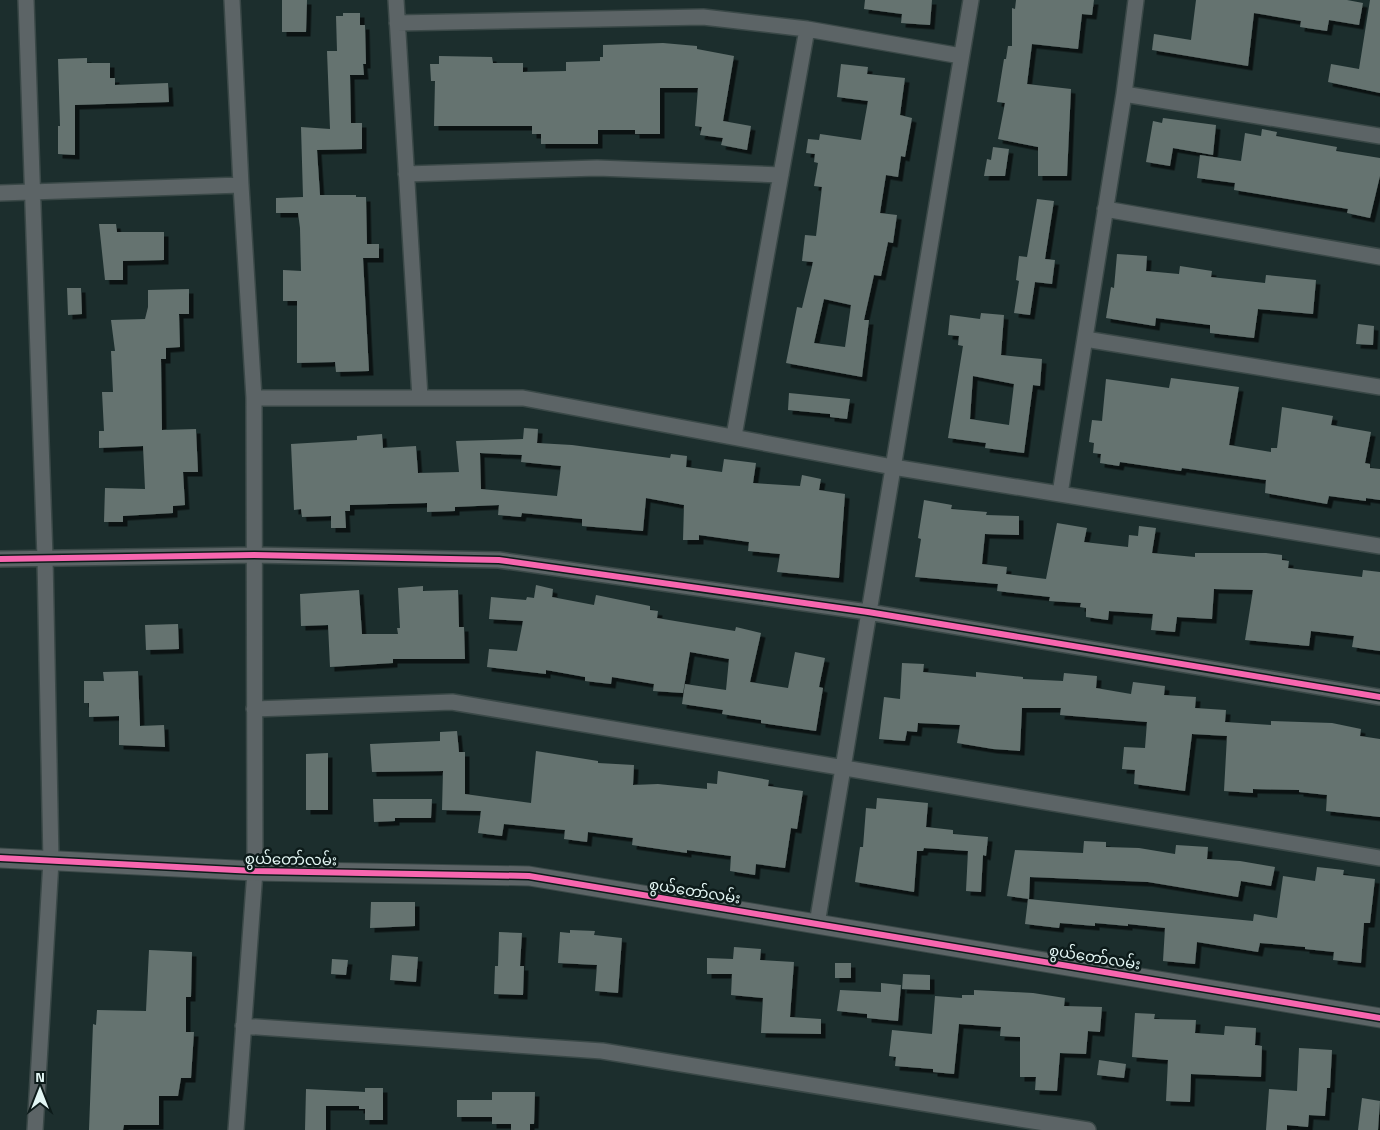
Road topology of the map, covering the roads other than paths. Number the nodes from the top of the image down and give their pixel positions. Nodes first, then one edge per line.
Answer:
1 (26, 0) edge
2 (232, 0) edge
3 (396, 0) edge
4 (971, 0) edge
5 (1136, 0) edge
6 (397, 23) junction
7 (806, 29) junction
8 (961, 56) junction
9 (1124, 94) junction
10 (1380, 136) edge
11 (406, 174) junction
12 (781, 175) junction
13 (240, 185) junction
14 (34, 192) junction
15 (0, 193) edge
16 (1105, 208) junction
17 (1380, 257) edge
18 (1085, 339) junction
19 (1380, 387) edge
20 (254, 398) junction
21 (420, 398) junction
22 (734, 436) junction
23 (892, 467) junction
24 (1060, 494) junction
25 (1380, 546) edge
26 (254, 555) junction
27 (45, 558) junction
28 (0, 559) edge
29 (868, 612) junction
30 (1380, 697) edge
31 (254, 709) junction
32 (843, 767) junction
33 (0, 858) edge
34 (1380, 858) edge
35 (51, 861) junction
36 (254, 871) junction
37 (817, 924) junction
38 (1380, 1016) edge
39 (244, 1026) junction
40 (35, 1130) edge
41 (236, 1130) edge
42 (1088, 1130) edge

1 - 14 street
2 - 13 street
3 - 6 street
4 - 8 street
5 - 9 street
6 - 7 street
6 - 11 street
7 - 8 street
7 - 12 street
8 - 23 street
9 - 10 street
9 - 16 street
11 - 12 street
11 - 21 street
12 - 22 street
13 - 14 street
13 - 20 street
14 - 15 street
14 - 27 street
16 - 17 street
16 - 18 street
18 - 19 street
18 - 24 street
20 - 21 street
20 - 26 street
21 - 22 street
22 - 23 street
23 - 24 street
23 - 29 street
24 - 25 street
26 - 27 street
26 - 29 street
26 - 31 street
27 - 28 street
27 - 35 street
29 - 30 street
29 - 32 street
31 - 32 street
31 - 36 street
32 - 34 street
32 - 37 street
33 - 35 street, စွယ်တော်လမ်း
35 - 36 street, စွယ်တော်လမ်း
35 - 40 street
36 - 37 street, စွယ်တော်လမ်း
36 - 39 street
37 - 38 street, စွယ်တော်လမ်း
39 - 41 street
39 - 42 street

